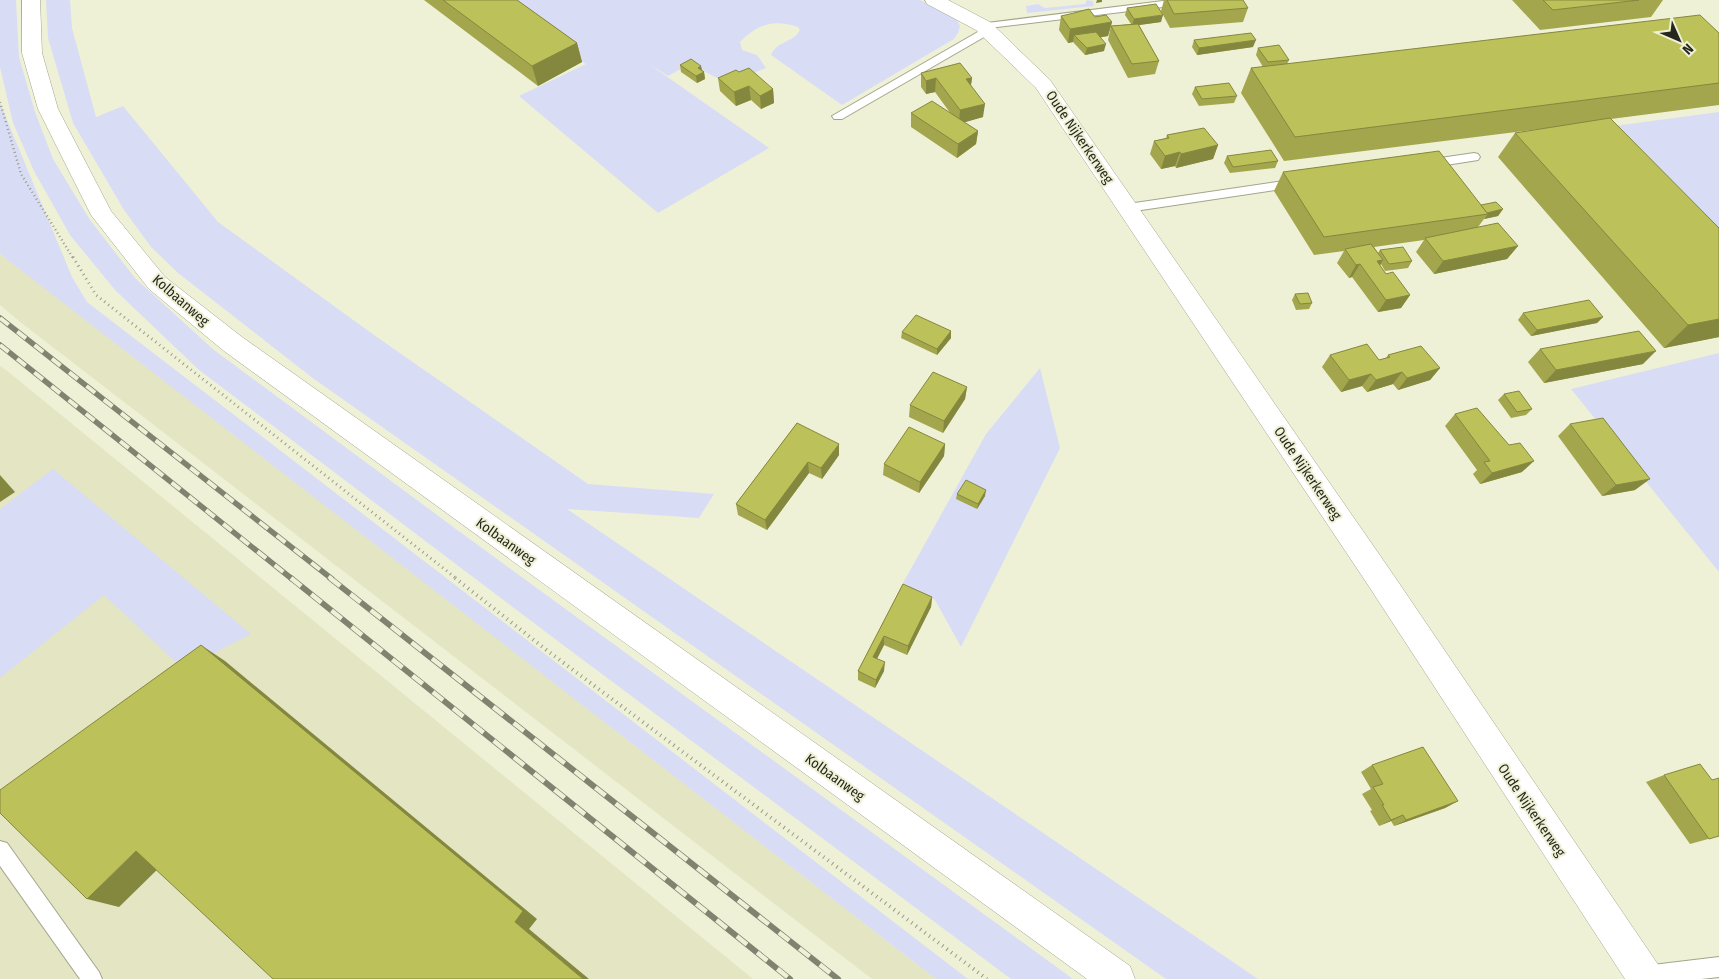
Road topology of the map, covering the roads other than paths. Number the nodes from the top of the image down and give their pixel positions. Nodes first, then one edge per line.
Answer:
1 (31, 0) edge
2 (934, 0) edge
3 (1196, 0) edge
4 (985, 29) junction
5 (838, 116) dead end
6 (1474, 157) dead end
7 (1414, 166) edge
8 (1306, 182) edge
9 (1128, 208) junction
10 (0, 850) edge
11 (1719, 967) edge
12 (1645, 978) edge
13 (92, 979) edge
14 (1117, 979) edge

1 - 14 street, Kolbaanweg
2 - 4 street, Oude Nijkerkerweg
3 - 4 lane
4 - 5 lane
4 - 9 street, Oude Nijkerkerweg
6 - 7 lane
8 - 9 lane
9 - 12 street, Oude Nijkerkerweg
10 - 13 lane
11 - 12 lane

